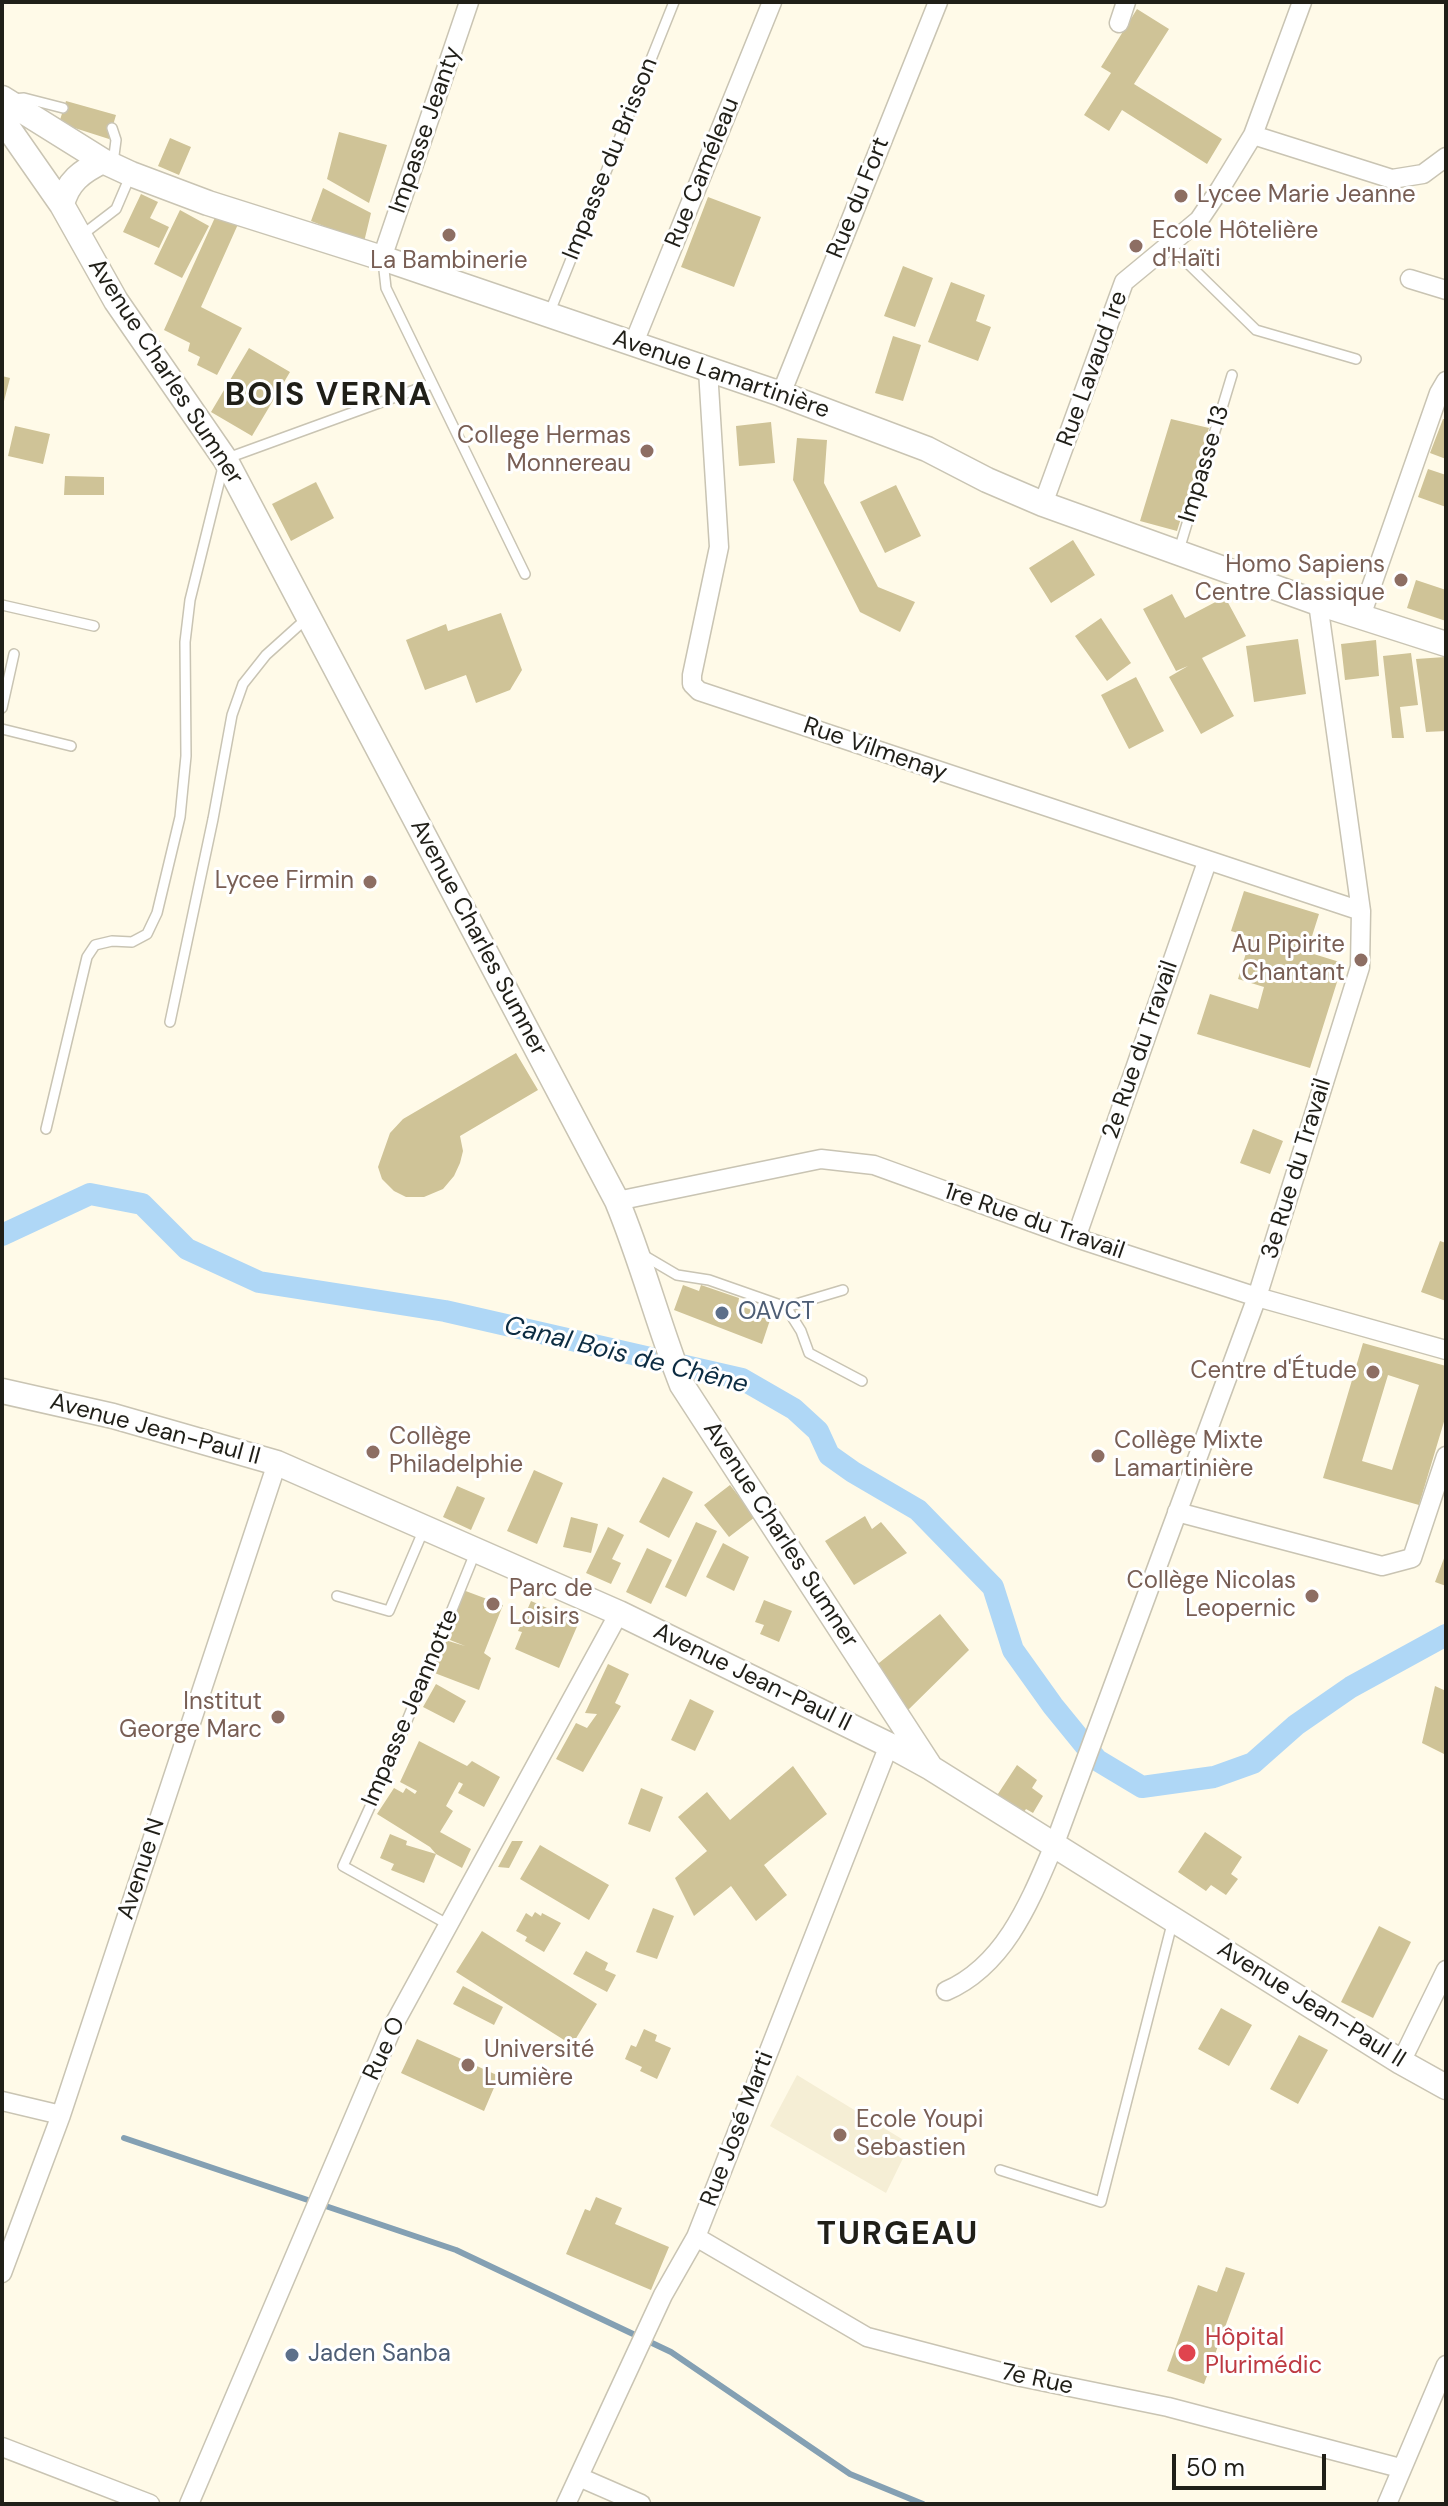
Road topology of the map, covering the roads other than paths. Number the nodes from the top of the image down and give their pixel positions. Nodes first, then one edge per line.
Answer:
1 (469, 2) edge
2 (674, 2) edge
3 (772, 2) edge
4 (938, 2) edge
5 (1126, 2) edge
6 (1302, 2) edge
7 (1119, 23) dead end
8 (3, 105) edge
9 (63, 108) dead end
10 (112, 128) dead end
11 (1253, 135) junction
12 (1446, 157) edge
13 (115, 167) junction
14 (62, 205) junction
15 (80, 237) junction
16 (1170, 246) junction
17 (382, 258) junction
18 (1410, 279) dead end
19 (1446, 290) edge
20 (548, 316) junction
21 (633, 345) junction
22 (1356, 359) dead end
23 (708, 370) junction
24 (1232, 375) dead end
25 (1446, 381) edge
26 (431, 384) junction
27 (781, 394) junction
28 (225, 459) junction
29 (1043, 504) junction
30 (1178, 553) junction
31 (525, 574) dead end
32 (1318, 603) junction
33 (2, 605) edge
34 (1361, 616) junction
35 (308, 617) junction
36 (94, 626) dead end
37 (1446, 644) edge
38 (14, 654) dead end
39 (2, 708) edge
40 (2, 729) edge
41 (71, 746) dead end
42 (1207, 862) junction
43 (1361, 911) junction
44 (170, 1022) dead end
45 (46, 1129) dead end
46 (617, 1201) junction
47 (1076, 1238) junction
48 (638, 1252) junction
49 (843, 1290) dead end
50 (1257, 1297) junction
51 (786, 1307) junction
52 (1446, 1350) edge
53 (862, 1381) dead end
54 (2, 1391) edge
55 (1446, 1456) edge
56 (277, 1463) junction
57 (1177, 1512) junction
58 (424, 1529) junction
59 (476, 1550) junction
60 (337, 1596) dead end
61 (619, 1613) junction
62 (899, 1718) junction
63 (889, 1745) junction
64 (931, 1768) junction
65 (1055, 1843) junction
66 (1174, 1919) junction
67 (450, 1925) junction
68 (1446, 1970) edge
69 (946, 1991) dead end
70 (1401, 2062) junction
71 (1446, 2087) edge
72 (2, 2101) edge
73 (61, 2115) junction
74 (1000, 2170) dead end
75 (696, 2237) junction
76 (2, 2273) edge
77 (1446, 2365) edge
78 (2, 2447) edge
79 (1400, 2468) junction
80 (579, 2477) junction
81 (150, 2504) edge
82 (189, 2504) edge
83 (566, 2504) edge
84 (641, 2504) edge
85 (1387, 2504) edge

1 - 17 street, Impasse Jeanty
2 - 20 lane, Impasse du Brisson
3 - 21 street, Rue Caméleau
4 - 27 street, Rue du Fort
5 - 7 street
6 - 11 street, Rue Lavaud 1re
8 - 9 lane
8 - 13 street, Avenue Lamartinière
8 - 14 street, Avenue Charles Sumner
10 - 13 lane
11 - 12 street
11 - 16 street, Rue Lavaud 1re
13 - 14 street
13 - 15 lane
13 - 17 street, Avenue Lamartinière
14 - 15 street, Avenue Charles Sumner
15 - 28 street, Avenue Charles Sumner
16 - 22 lane
16 - 29 street, Rue Lavaud 1re
17 - 20 street, Avenue Lamartinière
17 - 26 lane
18 - 19 street
20 - 21 street, Avenue Lamartinière
21 - 23 street, Avenue Lamartinière
23 - 27 street, Avenue Lamartinière
23 - 42 street, Rue Vilmenay
24 - 30 lane, Impasse 13
25 - 34 street
26 - 28 lane
26 - 31 lane
27 - 29 street, Avenue Lamartinière
28 - 35 street, Avenue Charles Sumner
28 - 45 lane
29 - 30 street, Avenue Lamartinière
30 - 32 street, Avenue Lamartinière
32 - 34 street, Avenue Lamartinière
32 - 43 street, 3e Rue du Travail
33 - 36 lane
34 - 37 street, Avenue Lamartinière
35 - 44 lane
35 - 46 street, Avenue Charles Sumner
38 - 39 lane
40 - 41 lane
42 - 43 street, Rue Vilmenay
42 - 47 street, 2e Rue du Travail
43 - 50 street, 3e Rue du Travail
46 - 47 street, 1re Rue du Travail
46 - 48 street, Avenue Charles Sumner
47 - 50 street, 1re Rue du Travail
48 - 51 lane
48 - 62 street, Avenue Charles Sumner
49 - 51 lane
50 - 52 street, 1re Rue du Travail
50 - 57 street, 3e Rue du Travail
51 - 53 lane
54 - 56 street, Avenue Jean-Paul II
55 - 57 street
56 - 58 street, Avenue Jean-Paul II
56 - 73 street, Avenue N
57 - 65 street, 3e Rue du Travail
58 - 59 street, Avenue Jean-Paul II
58 - 60 lane
59 - 61 street, Avenue Jean-Paul II
59 - 67 lane, Impasse Jeannotte
61 - 63 street, Avenue Jean-Paul II
61 - 67 street, Rue O
62 - 63 street
62 - 64 street, Avenue Charles Sumner
63 - 64 street, Avenue Jean-Paul II
63 - 75 street, Rue José Marti
64 - 65 street, Avenue Jean-Paul II
65 - 66 street, Avenue Jean-Paul II
65 - 69 street, 3e Rue du Travail
66 - 70 street, Avenue Jean-Paul II
66 - 74 lane
67 - 82 street, Rue O
68 - 70 street
70 - 71 street, Avenue Jean-Paul II
72 - 73 street
73 - 76 street, Avenue N
75 - 79 street, 7e Rue
75 - 80 street, Rue José Marti
77 - 79 street
78 - 81 street
79 - 85 street
80 - 83 street, Rue José Marti
80 - 84 street

